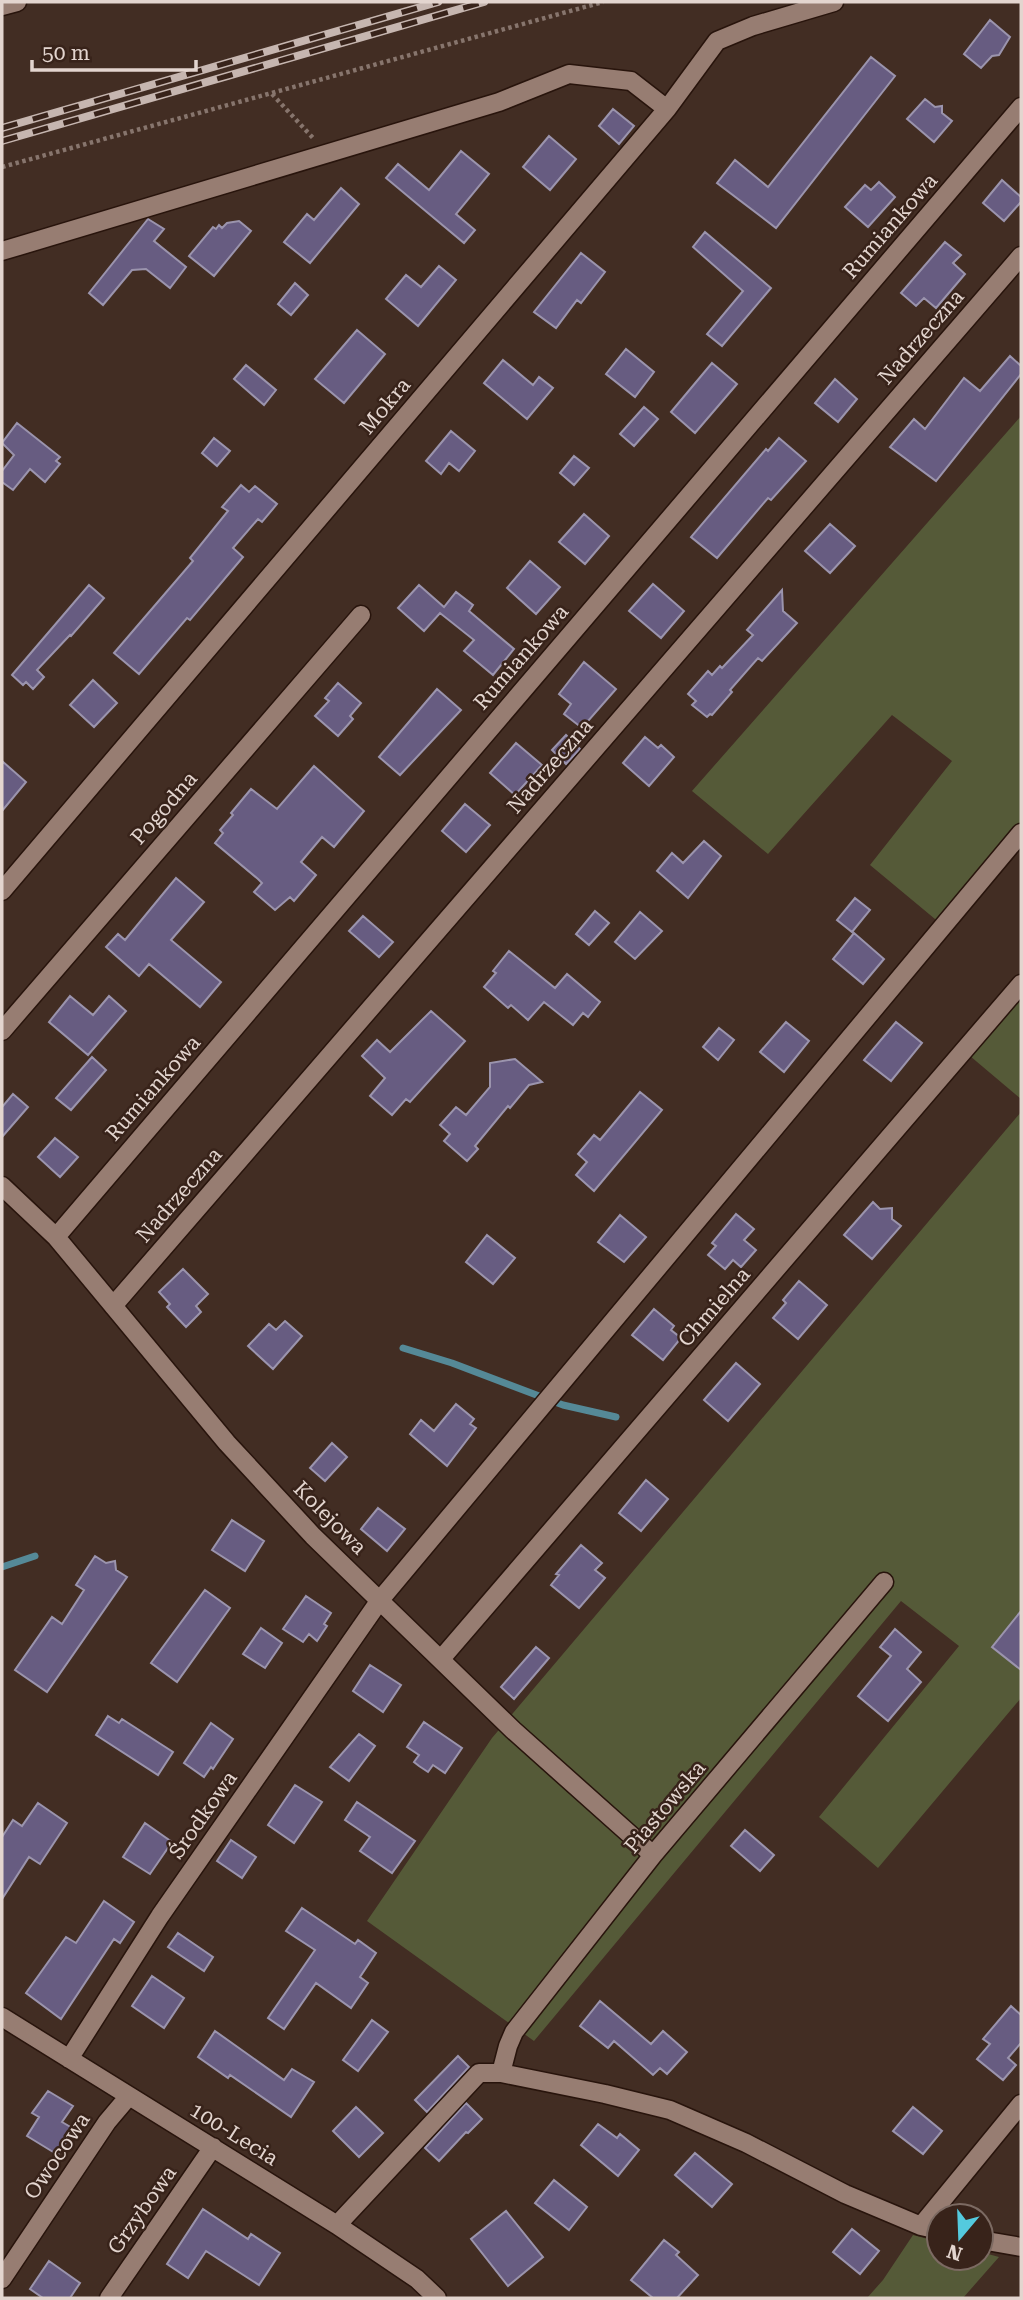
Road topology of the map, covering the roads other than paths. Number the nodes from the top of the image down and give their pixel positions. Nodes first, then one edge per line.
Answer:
1 (17, 2) edge
2 (834, 2) edge
3 (2, 6) edge
4 (1021, 107) edge
5 (667, 109) junction
6 (2, 251) edge
7 (1021, 256) edge
8 (361, 615) dead end
9 (1021, 832) edge
10 (2, 891) edge
11 (1021, 984) edge
12 (2, 1031) edge
13 (2, 1186) edge
14 (56, 1237) junction
15 (113, 1306) junction
16 (884, 1582) dead end
17 (380, 1600) junction
18 (441, 1659) junction
19 (653, 1854) junction
20 (2, 2017) edge
21 (69, 2059) junction
22 (501, 2073) junction
23 (129, 2095) junction
24 (1021, 2104) edge
25 (213, 2147) junction
26 (337, 2225) junction
27 (921, 2226) junction
28 (925, 2227) edge
29 (995, 2242) edge
30 (1021, 2247) edge
31 (2, 2278) edge
32 (108, 2298) edge
33 (437, 2298) edge

1 - 3 street
2 - 5 street, Mokra
4 - 14 street, Rumiankowa
5 - 6 street
5 - 10 street, Mokra
7 - 15 street, Nadrzeczna
8 - 12 street, Pogodna
9 - 17 street, Środkowa
11 - 18 street, Chmielna
13 - 14 street, Kolejowa
14 - 15 street, Kolejowa
15 - 17 street, Kolejowa
16 - 19 street, Piastowska
17 - 18 street, Kolejowa
17 - 21 street, Środkowa
18 - 19 street, Kolejowa
19 - 22 street, Piastowska
20 - 21 street, 100-Lecia
21 - 23 street, 100-Lecia
22 - 26 street
22 - 27 street
23 - 25 street, 100-Lecia
23 - 31 street, Owocowa
24 - 27 street
25 - 26 street, 100-Lecia
25 - 32 street, Grzybowa
26 - 33 street, 100-Lecia
27 - 28 street
29 - 30 street

